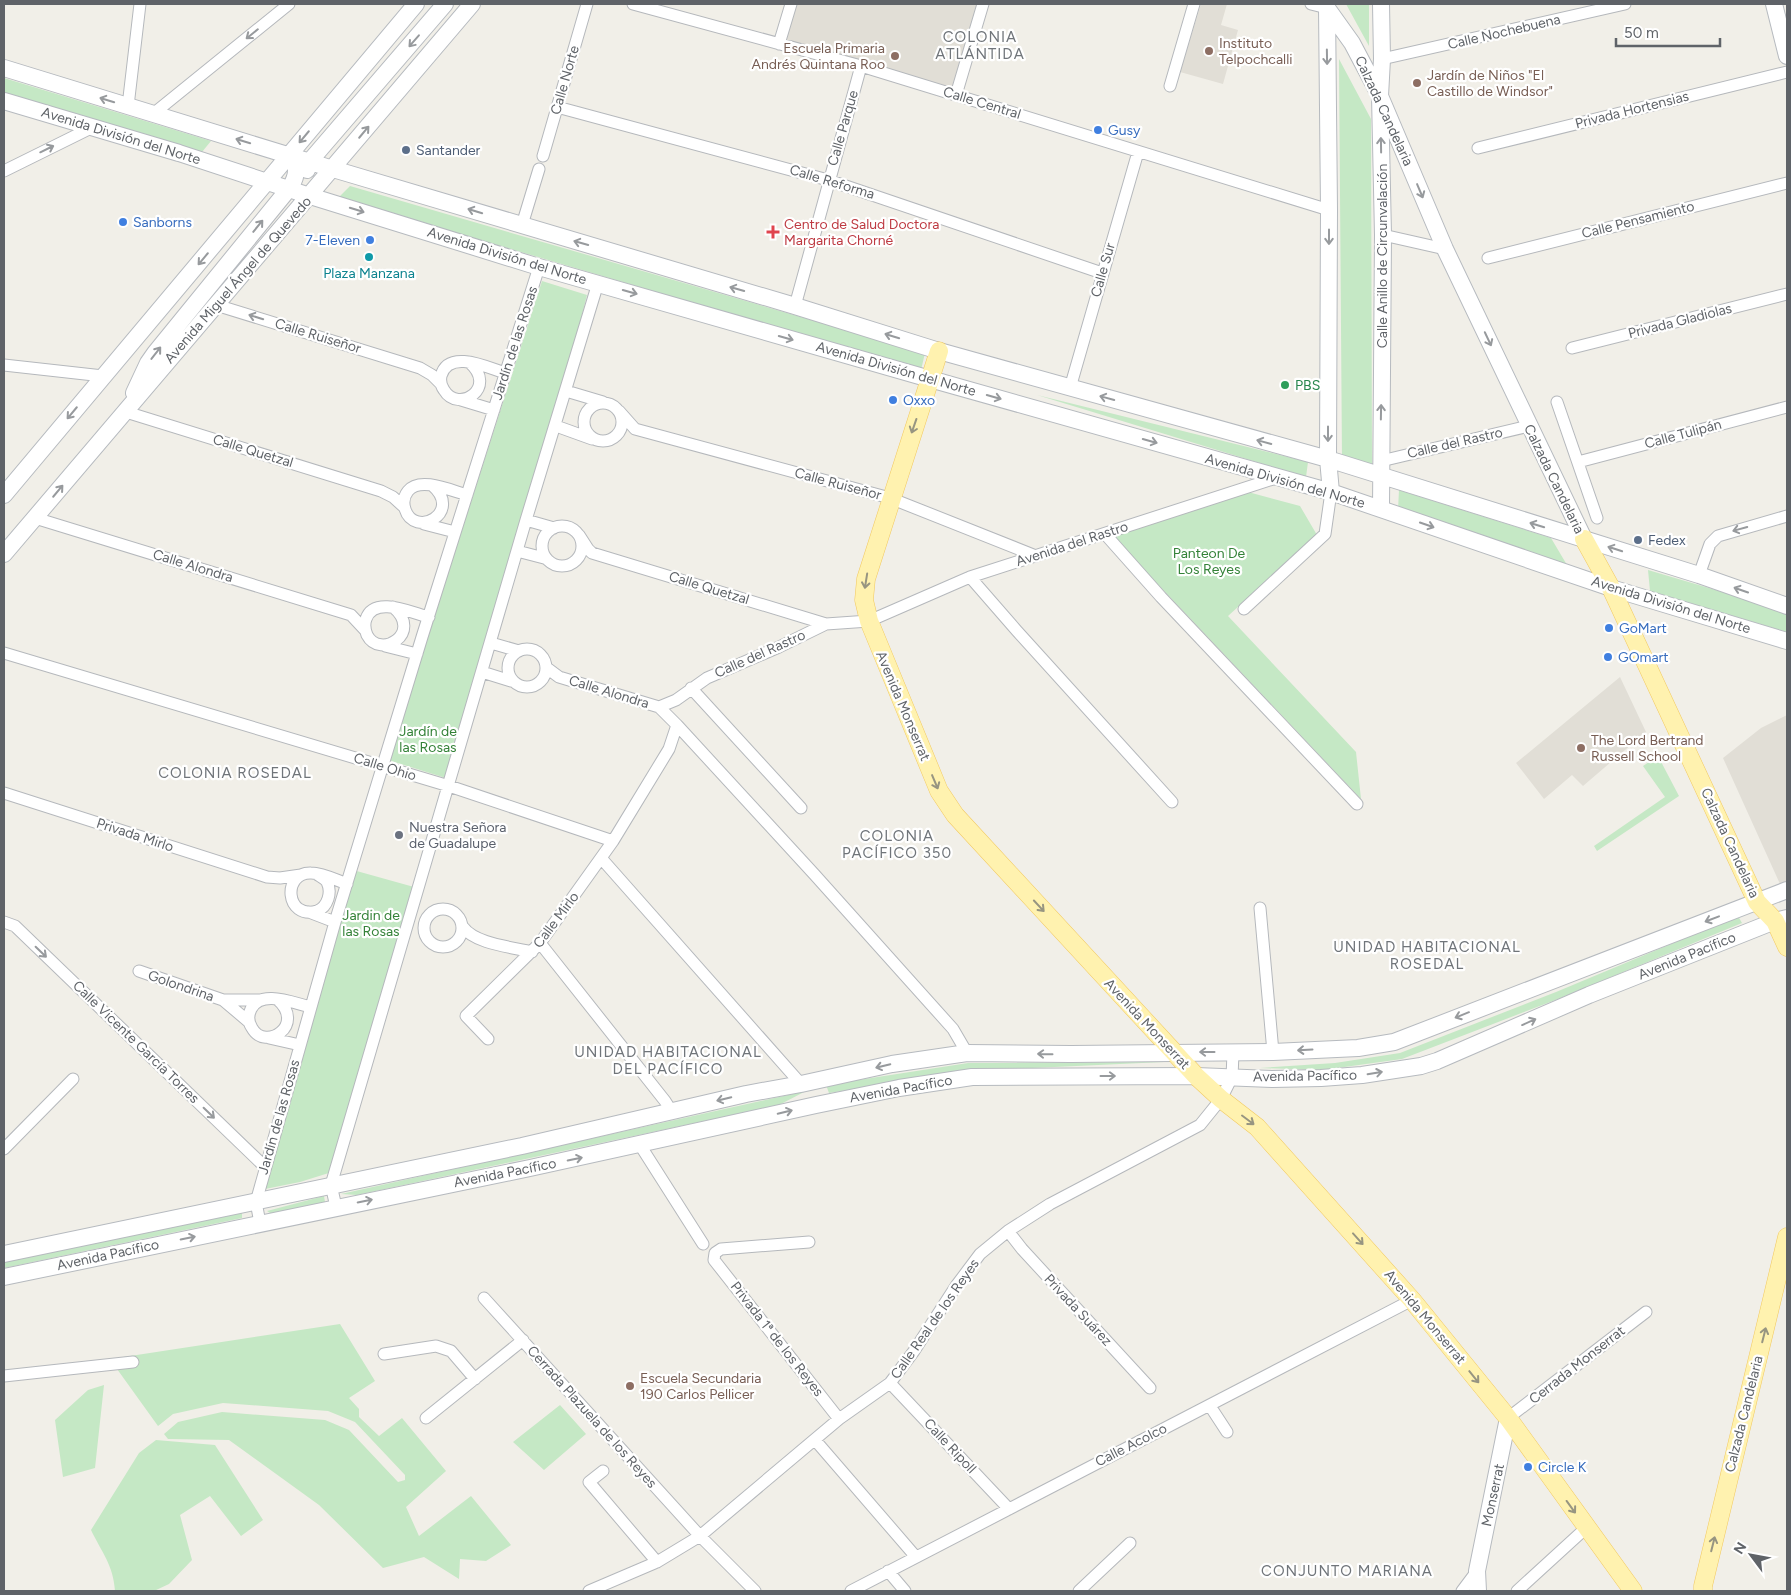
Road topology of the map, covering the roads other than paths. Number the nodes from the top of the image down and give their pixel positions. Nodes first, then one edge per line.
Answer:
1 (140, 4) edge
2 (290, 4) edge
3 (416, 4) edge
4 (445, 4) edge
5 (472, 4) edge
6 (587, 4) edge
7 (633, 4) edge
8 (791, 4) edge
9 (983, 4) edge
10 (1194, 4) edge
11 (1382, 4) edge
12 (1625, 4) edge
13 (1774, 4) edge
14 (1321, 5) edge
15 (779, 44) junction
16 (1787, 56) edge
17 (1382, 59) junction
18 (861, 66) junction
19 (4, 68) edge
20 (1787, 72) edge
21 (1170, 86) dead end
22 (956, 95) junction
23 (1380, 96) junction
24 (4, 101) edge
25 (128, 106) junction
26 (557, 107) junction
27 (154, 114) junction
28 (93, 127) junction
29 (1478, 148) dead end
30 (1138, 152) junction
31 (289, 154) junction
32 (543, 156) dead end
33 (310, 161) junction
34 (333, 169) junction
35 (539, 169) dead end
36 (4, 171) edge
37 (828, 180) junction
38 (268, 181) junction
39 (1787, 183) edge
40 (289, 188) junction
41 (310, 196) junction
42 (1329, 210) junction
43 (522, 225) junction
44 (1383, 235) junction
45 (1445, 250) junction
46 (1488, 258) dead end
47 (539, 267) junction
48 (1102, 273) junction
49 (598, 283) junction
50 (1787, 294) edge
51 (216, 305) junction
52 (795, 306) junction
53 (1572, 348) dead end
54 (938, 351) junction
55 (452, 362) junction
56 (469, 362) junction
57 (4, 365) edge
58 (420, 368) junction
59 (505, 373) junction
60 (103, 376) junction
61 (930, 379) junction
62 (441, 384) junction
63 (1070, 388) junction
64 (566, 391) junction
65 (460, 400) junction
66 (603, 402) junction
67 (1557, 402) dead end
68 (1787, 407) edge
69 (494, 410) junction
70 (619, 410) junction
71 (126, 412) junction
72 (556, 426) junction
73 (1529, 426) junction
74 (635, 429) junction
75 (594, 439) junction
76 (612, 439) junction
77 (1328, 459) junction
78 (1578, 462) junction
79 (1380, 468) junction
80 (1279, 478) junction
81 (415, 485) junction
82 (432, 485) junction
83 (381, 491) junction
84 (1331, 492) junction
85 (4, 495) edge
86 (467, 495) junction
87 (890, 498) junction
88 (404, 507) junction
89 (1381, 509) junction
90 (1787, 516) edge
91 (35, 518) junction
92 (1597, 518) dead end
93 (526, 520) junction
94 (422, 523) junction
95 (554, 528) junction
96 (455, 532) junction
97 (1105, 534) junction
98 (579, 535) junction
99 (1584, 539) junction
100 (518, 550) junction
101 (592, 553) junction
102 (4, 554) edge
103 (1036, 556) junction
104 (544, 558) junction
105 (572, 564) junction
106 (1699, 575) junction
107 (970, 576) junction
108 (1612, 588) junction
109 (1787, 606) edge
110 (393, 607) junction
111 (376, 608) junction
112 (1244, 608) dead end
113 (351, 615) junction
114 (429, 617) junction
115 (869, 621) junction
116 (826, 624) junction
117 (365, 630) junction
118 (1787, 641) edge
119 (491, 643) junction
120 (384, 645) junction
121 (518, 651) junction
122 (4, 653) edge
123 (417, 654) junction
124 (482, 672) junction
125 (546, 673) junction
126 (511, 680) junction
127 (691, 688) junction
128 (660, 707) junction
129 (677, 725) junction
130 (383, 766) junction
131 (449, 786) junction
132 (4, 792) edge
133 (1172, 802) dead end
134 (1357, 804) dead end
135 (801, 808) dead end
136 (613, 841) junction
137 (601, 858) junction
138 (301, 875) junction
139 (318, 875) junction
140 (267, 877) junction
141 (347, 884) junction
142 (1787, 890) edge
143 (291, 897) junction
144 (1757, 902) junction
145 (414, 904) junction
146 (1260, 908) dead end
147 (434, 910) junction
148 (309, 912) junction
149 (1781, 920) edge
150 (4, 922) edge
151 (335, 922) junction
152 (463, 927) junction
153 (405, 934) junction
154 (476, 939) junction
155 (427, 940) junction
156 (540, 942) junction
157 (452, 945) junction
158 (1787, 947) edge
159 (532, 952) junction
160 (139, 971) dead end
161 (276, 999) junction
162 (223, 1000) junction
163 (260, 1000) junction
164 (311, 1007) junction
165 (249, 1022) junction
166 (267, 1038) junction
167 (488, 1039) dead end
168 (300, 1045) junction
169 (967, 1052) junction
170 (1173, 1052) junction
171 (1233, 1052) junction
172 (1273, 1052) junction
173 (1196, 1076) junction
174 (1232, 1078) junction
175 (73, 1079) dead end
176 (807, 1083) junction
177 (1221, 1099) junction
178 (816, 1105) junction
179 (672, 1112) junction
180 (640, 1145) junction
181 (4, 1149) edge
182 (265, 1167) junction
183 (331, 1185) junction
184 (256, 1202) junction
185 (336, 1207) junction
186 (260, 1223) junction
187 (1008, 1231) junction
188 (1787, 1237) edge
189 (808, 1242) dead end
190 (703, 1244) dead end
191 (4, 1254) edge
192 (4, 1277) edge
193 (484, 1298) dead end
194 (1412, 1300) junction
195 (1646, 1312) dead end
196 (522, 1340) junction
197 (384, 1354) dead end
198 (133, 1362) dead end
199 (4, 1376) edge
200 (475, 1379) junction
201 (890, 1383) junction
202 (1150, 1388) dead end
203 (1210, 1406) junction
204 (426, 1418) dead end
205 (1508, 1418) junction
206 (839, 1419) junction
207 (1227, 1432) dead end
208 (815, 1440) junction
209 (603, 1471) dead end
210 (1009, 1509) junction
211 (1586, 1528) junction
212 (700, 1536) junction
213 (1130, 1543) dead end
214 (916, 1557) junction
215 (658, 1562) junction
216 (888, 1571) junction
217 (1477, 1571) junction
218 (1702, 1590) edge
219 (589, 1591) edge
220 (755, 1591) edge
221 (851, 1591) edge
222 (905, 1591) edge
223 (1079, 1591) edge
224 (1462, 1591) edge
225 (1478, 1591) edge
226 (1518, 1591) edge
227 (1632, 1591) edge

1 - 25 street
2 -> 27 street
3 -> 31 main road
4 -> 33 main road
34 -> 5 main road, Avenida Miguel Ángel de Quevedo
6 - 26 street, Calle Norte
7 - 15 street, Calle Central
8 - 15 street
9 - 22 street
10 - 21 street
11 - 17 main road, Calle Anillo de Circunvalación
12 - 17 street, Calle Nochebuena
13 - 16 main road
14 - 23 main road, Calzada Candelaria
14 -> 42 main road
15 - 18 street, Calle Central
17 - 23 main road, Calle Anillo de Circunvalación
18 - 22 street, Calle Central
18 - 37 street, Calle Parque
25 -> 19 main road
20 - 29 street, Privada Hortensias
22 - 30 street, Calle Central
44 -> 23 main road, Calle Anillo de Circunvalación
23 -> 45 main road, Calzada Candelaria
24 - 28 main road, Avenida División del Norte
25 - 27 main road
26 - 32 street, Calle Norte
26 - 37 street, Calle Reforma
31 -> 27 main road
36 -> 28 street
28 - 38 main road, Avenida División del Norte
30 - 42 street, Calle Central
30 - 48 street, Calle Sur
31 - 33 main road
31 - 38 main road
31 - 40 main road
33 - 34 main road
33 - 41 main road
34 - 41 main road, Avenida Miguel Ángel de Quevedo
43 -> 34 main road
35 - 43 street
37 - 48 street, Calle Reforma
37 - 52 street, Calle Parque
38 - 40 main road, Avenida División del Norte
38 -> 60 main road
39 - 46 street, Calle Pensamiento
40 - 41 main road, Avenida División del Norte
71 -> 40 main road
41 -> 47 main road, Avenida División del Norte
41 - 51 main road, Avenida Miguel Ángel de Quevedo
42 -> 77 main road
52 -> 43 main road
44 - 45 street
79 -> 44 main road, Calle Anillo de Circunvalación
45 -> 73 main road, Calzada Candelaria
47 - 49 main road, Avenida División del Norte
47 - 59 street, Jardín de las Rosas
48 - 63 street, Calle Sur
49 -> 61 main road, Avenida División del Norte
49 - 64 street
50 - 53 street, Privada Gladiolas
58 -> 51 street, Calle Ruiseñor
51 - 71 main road, Avenida Miguel Ángel de Quevedo
54 -> 52 main road
54 - 61 main road, Avenida Monserrat
54 - 63 main road
55 - 56 street
55 - 58 street, Calle Ruiseñor
55 - 62 street
56 - 59 street
56 - 65 street
57 - 60 street
58 - 62 street, Calle Ruiseñor
59 - 69 street, Jardín de las Rosas
60 -> 85 main road
61 -> 80 main road, Avenida División del Norte
61 -> 87 main road, Avenida Monserrat
62 - 65 street
77 -> 63 main road
64 - 66 street
64 - 72 street
65 - 69 street
66 - 70 street
66 - 75 street
67 - 78 street
68 - 78 street, Calle Tulipán
69 - 86 street, Jardín de las Rosas
70 - 74 street
70 - 76 street
71 - 83 street, Calle Quetzal
91 -> 71 main road, Avenida Miguel Ángel de Quevedo
72 - 75 street
72 - 93 street
73 - 79 street, Calle del Rastro
73 - 99 main road, Calzada Candelaria
74 - 76 street
74 - 87 street, Calle Ruiseñor
75 - 76 street
77 - 79 main road
77 - 84 main road
78 - 92 street
79 - 89 main road, Calle Anillo de Circunvalación
99 -> 79 main road
80 - 84 main road, Avenida División del Norte
80 - 97 street, Avenida del Rastro
81 - 82 street
81 - 83 street, Calle Quetzal
81 - 88 street
82 - 86 street
82 - 94 street
83 - 88 street, Calle Quetzal
84 - 89 main road, Avenida División del Norte
84 - 112 street
86 - 96 street, Jardín de las Rosas
87 - 103 street, Calle Ruiseñor
87 -> 115 main road, Avenida Monserrat
88 - 94 street
89 -> 108 main road, Avenida División del Norte
90 -> 106 street
91 - 102 main road, Avenida Miguel Ángel de Quevedo
91 - 113 street, Calle Alondra
93 - 95 street
93 - 100 street
94 - 96 street
95 - 98 street
95 - 104 street
96 - 114 street, Jardín de las Rosas
97 - 103 street, Avenida del Rastro
97 - 134 street
98 - 101 street
98 - 105 street
106 -> 99 main road
99 - 108 main road, Calzada Candelaria
100 - 104 street
100 - 119 street
101 - 105 street
101 - 116 street, Calle Quetzal
103 - 107 street, Avenida del Rastro
104 - 105 street
109 -> 106 main road
107 - 115 street, Avenida del Rastro
107 - 133 street
108 - 118 main road, Avenida División del Norte
108 - 144 main road, Calzada Candelaria
110 - 111 street
110 - 114 street
110 - 120 street
111 - 113 street
111 - 117 street
113 - 117 street, Calle Alondra
114 - 123 street, Jardín de las Rosas
115 - 116 street, Calle del Rastro
115 -> 170 main road, Avenida Monserrat
116 - 127 street, Calle del Rastro
117 - 120 street
119 - 121 street
119 - 124 street
120 - 123 street
121 - 125 street
121 - 126 street
122 - 130 street, Calle Ohio
123 - 130 street, Jardín de las Rosas
124 - 126 street
124 - 131 street
125 - 126 street
125 - 128 street, Calle Alondra
127 - 128 street, Calle del Rastro
127 - 135 street
128 - 129 street
129 - 136 street
129 - 169 street
130 - 131 street, Calle Ohio
130 - 141 street, Jardín de las Rosas
131 - 136 street, Calle Ohio
131 - 145 street
132 - 140 street, Privada Mirlo
136 - 137 street, Calle Mirlo
137 - 156 street, Calle Mirlo
137 - 176 street
138 - 139 street
138 - 140 street, Privada Mirlo
138 - 143 street
139 - 141 street
139 - 148 street
140 - 143 street, Privada Mirlo
141 - 151 street, Jardín de las Rosas
142 - 144 main road, Avenida Pacífico
143 - 148 street
144 - 149 main road, Calzada Candelaria
144 -> 172 main road, Avenida Pacífico
145 - 147 street
145 - 153 street
146 - 172 street
147 - 152 street
147 - 155 street
148 - 151 street
149 - 158 main road, Calzada Candelaria
174 -> 149 main road, Avenida Pacífico
150 -> 182 street, Calle Vicente García Torres
151 - 164 street, Jardín de las Rosas
152 - 154 street, Calle Mirlo
152 - 157 street
153 - 155 street
153 - 183 street
154 - 157 street, Calle Mirlo
154 - 159 street, Calle Mirlo
155 - 157 street
156 - 159 street, Calle Mirlo
156 - 179 street
159 - 167 street
160 - 162 street, Golondrina
161 - 163 street
161 - 164 street
161 - 166 street
162 - 163 street, Golondrina
162 - 165 street, Golondrina
163 - 165 street
164 - 168 street, Jardín de las Rosas
165 - 166 street
166 - 168 street
168 - 182 street, Jardín de las Rosas
170 -> 169 main road, Avenida Pacífico
169 -> 176 main road, Avenida Pacífico
171 -> 170 main road, Avenida Pacífico
170 - 173 main road, Avenida Monserrat
171 - 172 main road, Avenida Pacífico
171 - 174 street, Calle Real de los Reyes
173 - 174 main road, Avenida Pacífico
173 - 177 main road, Avenida Monserrat
178 -> 173 main road, Avenida Pacífico
174 - 177 street, Calle Real de los Reyes
175 - 181 street
176 - 178 main road
176 -> 179 main road, Avenida Pacífico
177 - 187 street, Calle Real de los Reyes
177 -> 194 main road, Avenida Monserrat
180 -> 178 main road, Avenida Pacífico
179 - 183 main road, Avenida Pacífico
185 -> 180 main road, Avenida Pacífico
180 - 190 street
182 - 184 street, Jardín de las Rosas
183 - 184 main road, Avenida Pacífico
183 - 185 street
184 - 186 street, Jardín de las Rosas
184 - 191 main road, Avenida Pacífico
185 - 186 main road, Avenida Pacífico
192 -> 186 main road, Avenida Pacífico
187 - 201 street, Calle Real de los Reyes
187 - 202 street, Privada Suárez
218 -> 188 main road, Calzada Candelaria
189 - 206 street, Privada 1ª de los Reyes
193 - 196 street, Cerrada Plazuela de los Reyes
194 - 203 street, Calle Acolco
194 -> 205 main road, Avenida Monserrat
195 - 205 street, Cerrada Monserrat
196 - 200 street
196 - 212 street, Cerrada Plazuela de los Reyes
197 - 200 street
198 - 199 street
200 - 204 street
201 - 206 street, Calle Real de los Reyes
201 - 210 street, Calle Ripoll
203 - 207 street
203 - 210 street, Calle Acolco
205 -> 211 main road, Avenida Monserrat
205 - 217 main road, Monserrat
206 - 208 street, Calle Real de los Reyes
208 - 212 street, Calle Real de los Reyes
208 - 214 street
209 - 215 street
210 - 214 street, Calle Acolco
211 - 226 street
211 - 227 main road, Avenida Monserrat
212 - 215 street, Calle Real de los Reyes
212 - 220 street, Cerrada Plazuela de los Reyes
213 - 223 street
214 - 216 street, Calle Acolco
215 - 219 street, Calle Real de los Reyes
216 - 221 street, Calle Acolco
216 - 222 street
217 - 224 street, Monserrat
217 - 225 main road, Monserrat

